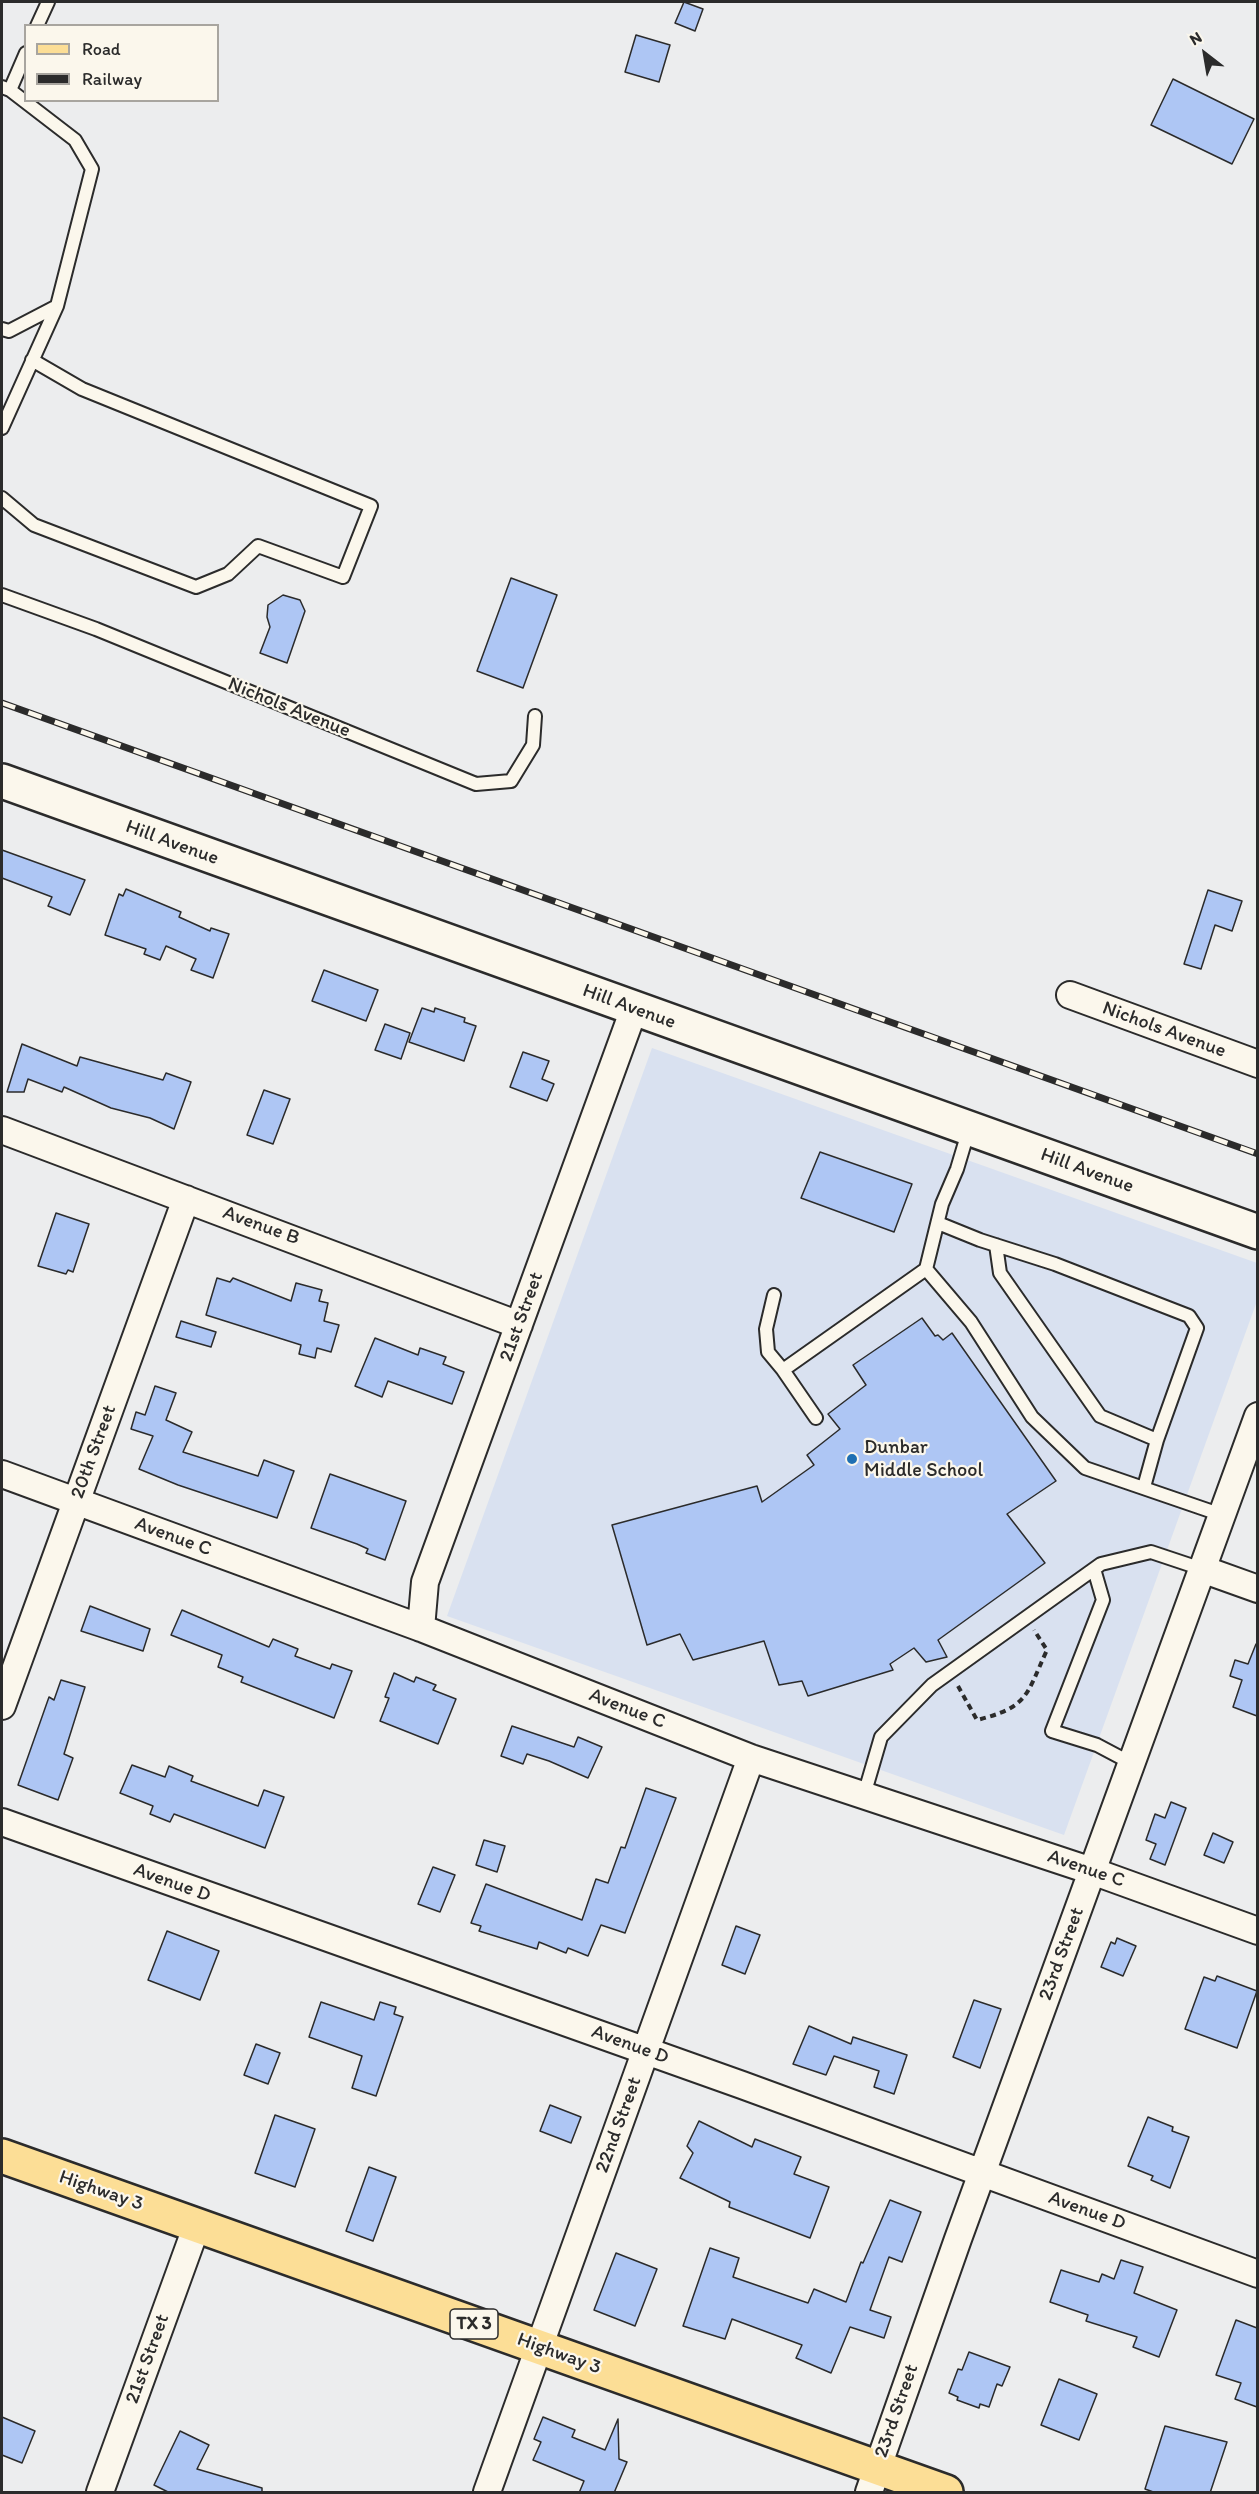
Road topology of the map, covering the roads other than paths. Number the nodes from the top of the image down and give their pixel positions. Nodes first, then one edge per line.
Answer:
1 (48, 2) edge
2 (39, 24) edge
3 (24, 56) edge
4 (6, 88) edge
5 (24, 102) edge
6 (25, 102) edge
7 (57, 306) junction
8 (2, 329) edge
9 (32, 360) junction
10 (2, 428) edge
11 (2, 498) edge
12 (2, 595) edge
13 (535, 716) dead end
14 (2, 781) edge
15 (1070, 995) dead end
16 (634, 1009) junction
17 (1257, 1064) edge
18 (969, 1129) junction
19 (2, 1130) edge
20 (186, 1199) junction
21 (938, 1223) junction
22 (1257, 1232) edge
23 (996, 1245) junction
24 (926, 1269) junction
25 (774, 1295) dead end
26 (519, 1325) junction
27 (783, 1370) junction
28 (1257, 1416) edge
29 (816, 1418) dead end
30 (1157, 1440) junction
31 (2, 1474) edge
32 (1144, 1487) junction
33 (76, 1502) junction
34 (1222, 1515) junction
35 (1094, 1569) junction
36 (1202, 1569) junction
37 (1257, 1589) edge
38 (421, 1628) junction
39 (2, 1706) edge
40 (752, 1758) junction
41 (1131, 1763) junction
42 (864, 1795) junction
43 (2, 1822) edge
44 (1092, 1871) junction
45 (1257, 1931) edge
46 (646, 2051) junction
47 (2, 2156) edge
48 (982, 2173) junction
49 (197, 2225) junction
50 (1257, 2274) edge
51 (540, 2347) junction
52 (873, 2480) edge
53 (100, 2493) edge
54 (487, 2493) edge
55 (946, 2493) edge

1 - 2 lane
3 - 4 lane
4 - 5 lane
6 - 7 lane
7 - 8 lane
7 - 9 lane
9 - 10 lane
9 - 11 lane
12 - 13 lane, Nichols Avenue
14 - 16 street, Hill Avenue
15 - 17 street, Nichols Avenue
16 - 18 street, Hill Avenue
16 - 26 street, 21st Street
18 - 21 lane
18 - 22 street, Hill Avenue
19 - 20 street, Avenue B
20 - 26 street, Avenue B
20 - 33 street, 20th Street
21 - 23 lane
21 - 24 lane
23 - 30 lane
23 - 30 lane
24 - 27 lane
24 - 32 lane
25 - 27 lane
26 - 38 street, 21st Street
27 - 29 lane
28 - 34 street, 23rd Street
30 - 32 lane
31 - 33 street, Avenue C
32 - 34 lane
33 - 38 street, Avenue C
33 - 39 street, 20th Street
34 - 36 street, 23rd Street
35 - 36 lane
35 - 41 lane
35 - 42 lane
36 - 37 street
36 - 41 street, 23rd Street
38 - 40 street, Avenue C
40 - 42 street, Avenue C
40 - 46 street, 22nd Street
41 - 44 street, 23rd Street
42 - 44 street, Avenue C
43 - 46 street, Avenue D
44 - 45 street, Avenue C
44 - 48 street, 23rd Street
46 - 48 street, Avenue D
46 - 51 street, 22nd Street
47 - 49 main road, Highway 3 / TX 3
48 - 50 street, Avenue D
48 - 52 street, 23rd Street
49 - 51 main road, Highway 3 / TX 3
49 - 53 street, 21st Street
51 - 52 main road, Highway 3 / TX 3
51 - 54 street, 22nd Street
52 - 55 main road, Highway 3 / TX 3

